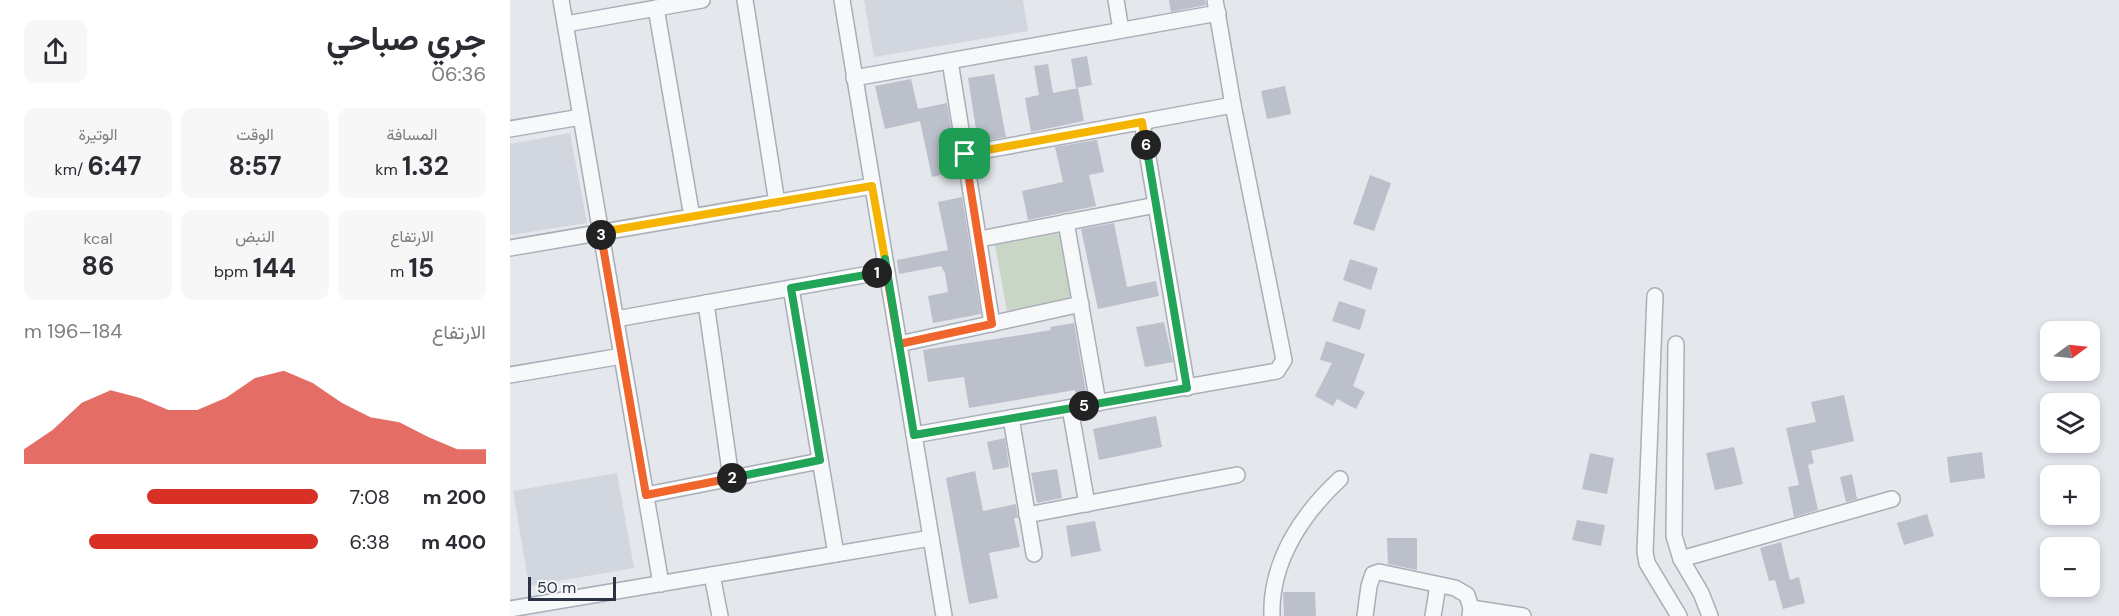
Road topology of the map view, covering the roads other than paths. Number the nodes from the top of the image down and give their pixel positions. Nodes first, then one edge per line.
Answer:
1 (561, 0) edge
2 (702, 0) edge
3 (745, 0) edge
4 (842, 0) edge
5 (1116, 0) edge
6 (1216, 7) edge
7 (656, 8) junction
8 (566, 24) junction
9 (1121, 30) junction
10 (950, 61) junction
11 (855, 78) junction
12 (1233, 105) junction
13 (581, 117) junction
14 (1142, 122) junction
15 (510, 129) edge
16 (965, 154) junction
17 (872, 186) junction
18 (777, 203) junction
19 (1156, 205) junction
20 (693, 217) junction
21 (1066, 222) junction
22 (601, 232) junction
23 (980, 239) junction
24 (510, 248) edge
25 (886, 271) junction
26 (791, 288) junction
27 (1654, 296) dead end
28 (706, 303) junction
29 (1080, 304) junction
30 (616, 319) junction
31 (992, 324) junction
32 (899, 344) junction
33 (1676, 344) dead end
34 (622, 356) junction
35 (510, 375) edge
36 (1187, 388) junction
37 (1098, 403) junction
38 (1070, 408) junction
39 (1011, 418) junction
40 (914, 435) junction
41 (820, 460) junction
42 (1236, 475) dead end
43 (730, 478) junction
44 (1340, 479) dead end
45 (646, 495) junction
46 (1892, 499) dead end
47 (1087, 504) junction
48 (1027, 515) junction
49 (931, 538) junction
50 (836, 554) junction
51 (1034, 554) dead end
52 (1681, 560) junction
53 (712, 575) junction
54 (661, 584) junction
55 (1438, 585) junction
56 (510, 609) edge
57 (539, 610) edge
58 (1470, 612) edge
59 (720, 616) edge
60 (944, 616) edge
61 (1272, 616) edge
62 (1365, 616) edge
63 (1433, 616) edge
64 (1523, 616) edge
65 (1679, 616) edge
66 (1710, 616) edge

1 - 8 street
2 - 7 street
3 - 18 street
4 - 11 street
5 - 9 street
6 - 9 street
6 - 12 street
7 - 8 street
7 - 20 street
8 - 13 street
9 - 10 street
10 - 11 street
10 - 16 street
11 - 17 street
12 - 14 street
12 - 36 street
13 - 15 street
13 - 22 street
14 - 16 street
14 - 19 street
16 - 23 street
17 - 18 street
17 - 25 street
18 - 20 street
19 - 21 street
19 - 36 street
20 - 22 street
21 - 23 street
21 - 29 street
22 - 24 street
22 - 30 street
23 - 31 street
25 - 26 street
25 - 32 street
26 - 28 street
26 - 41 street
27 - 65 street
28 - 30 street
28 - 43 street
29 - 31 street
29 - 37 street
30 - 34 street
31 - 32 street
32 - 40 street
33 - 52 street
34 - 35 street
34 - 45 street
36 - 37 street
37 - 38 street
38 - 39 street
38 - 47 street
39 - 40 street
39 - 48 street
40 - 49 street
41 - 43 street
41 - 50 street
42 - 47 street
43 - 45 street
44 - 61 street
45 - 54 street
46 - 52 street
47 - 48 street
48 - 51 street
49 - 50 street
49 - 60 street
50 - 53 street
52 - 66 street
53 - 54 street
53 - 59 street
54 - 57 street
55 - 58 street
55 - 62 street
55 - 63 street
56 - 57 street
58 - 64 street

